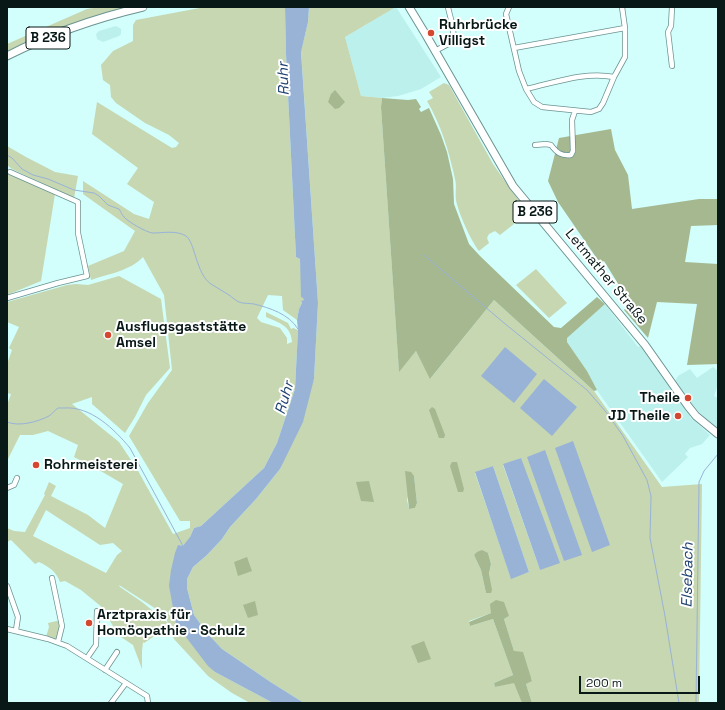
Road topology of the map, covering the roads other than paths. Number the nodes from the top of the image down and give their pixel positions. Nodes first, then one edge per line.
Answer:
1 (143, 7) edge
2 (408, 7) edge
3 (448, 7) edge
4 (508, 7) edge
5 (622, 7) edge
6 (672, 7) edge
7 (625, 28) junction
8 (514, 48) junction
9 (435, 51) junction
10 (7, 56) edge
11 (672, 66) dead end
12 (614, 78) junction
13 (526, 89) junction
14 (575, 111) junction
15 (535, 145) dead end
16 (10, 172) dead end
17 (7, 298) edge
18 (718, 434) edge
19 (17, 478) dead end
20 (7, 488) edge
21 (52, 578) dead end
22 (7, 586) edge
23 (97, 611) dead end
24 (7, 629) edge
25 (16, 630) junction
26 (58, 642) junction
27 (117, 652) dead end
28 (88, 658) junction
29 (105, 670) junction
30 (125, 684) junction
31 (111, 703) edge
32 (148, 703) edge

1 - 10 main road, B 236
2 - 9 main road, Letmather Straße / B 236
3 - 9 street
4 - 8 street
5 - 7 street
6 - 11 street
7 - 8 street
7 - 12 street
8 - 13 street
9 - 18 main road, Letmather Straße / B 236
12 - 13 street
12 - 14 street
13 - 14 street
14 - 15 street
16 - 17 street
19 - 20 street
21 - 26 street
22 - 25 street
23 - 28 street
24 - 25 street
25 - 26 street
26 - 28 street
27 - 29 street
28 - 29 street
29 - 30 street
30 - 31 street
30 - 32 street

